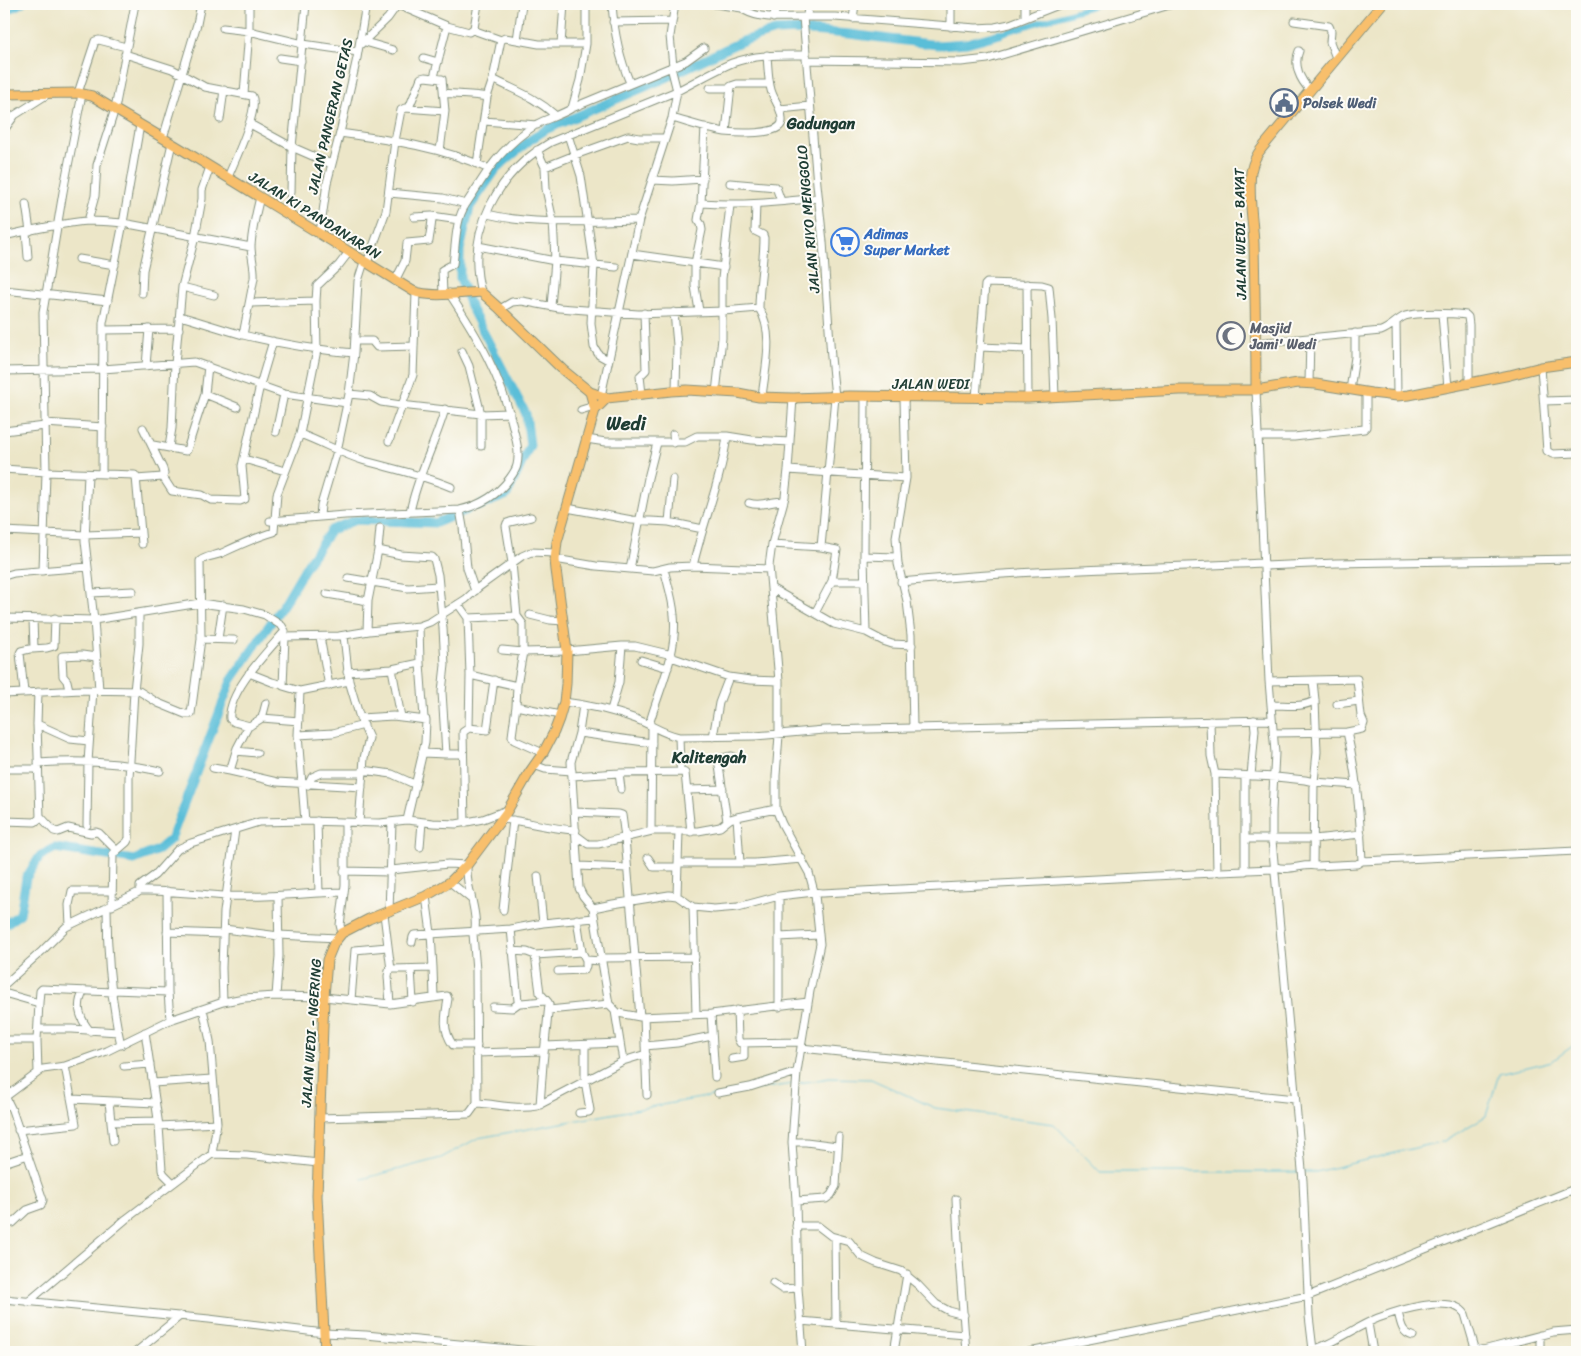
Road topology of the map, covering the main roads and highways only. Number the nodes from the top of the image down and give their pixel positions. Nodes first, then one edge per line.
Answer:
1 (1382, 4) edge
2 (4, 94) edge
3 (1577, 362) edge
4 (1256, 390) junction
5 (590, 392) junction
6 (604, 397) junction
7 (595, 408) junction
8 (324, 1352) edge

1 - 4 main road, JALAN WEDI - BAYAT
2 - 5 main road, JALAN KI PANDANARAN
3 - 4 main road, JALAN WEDI
4 - 6 main road, JALAN WEDI
5 - 6 main road
5 - 7 main road
6 - 7 main road
7 - 8 main road, JALAN WEDI - NGERING

